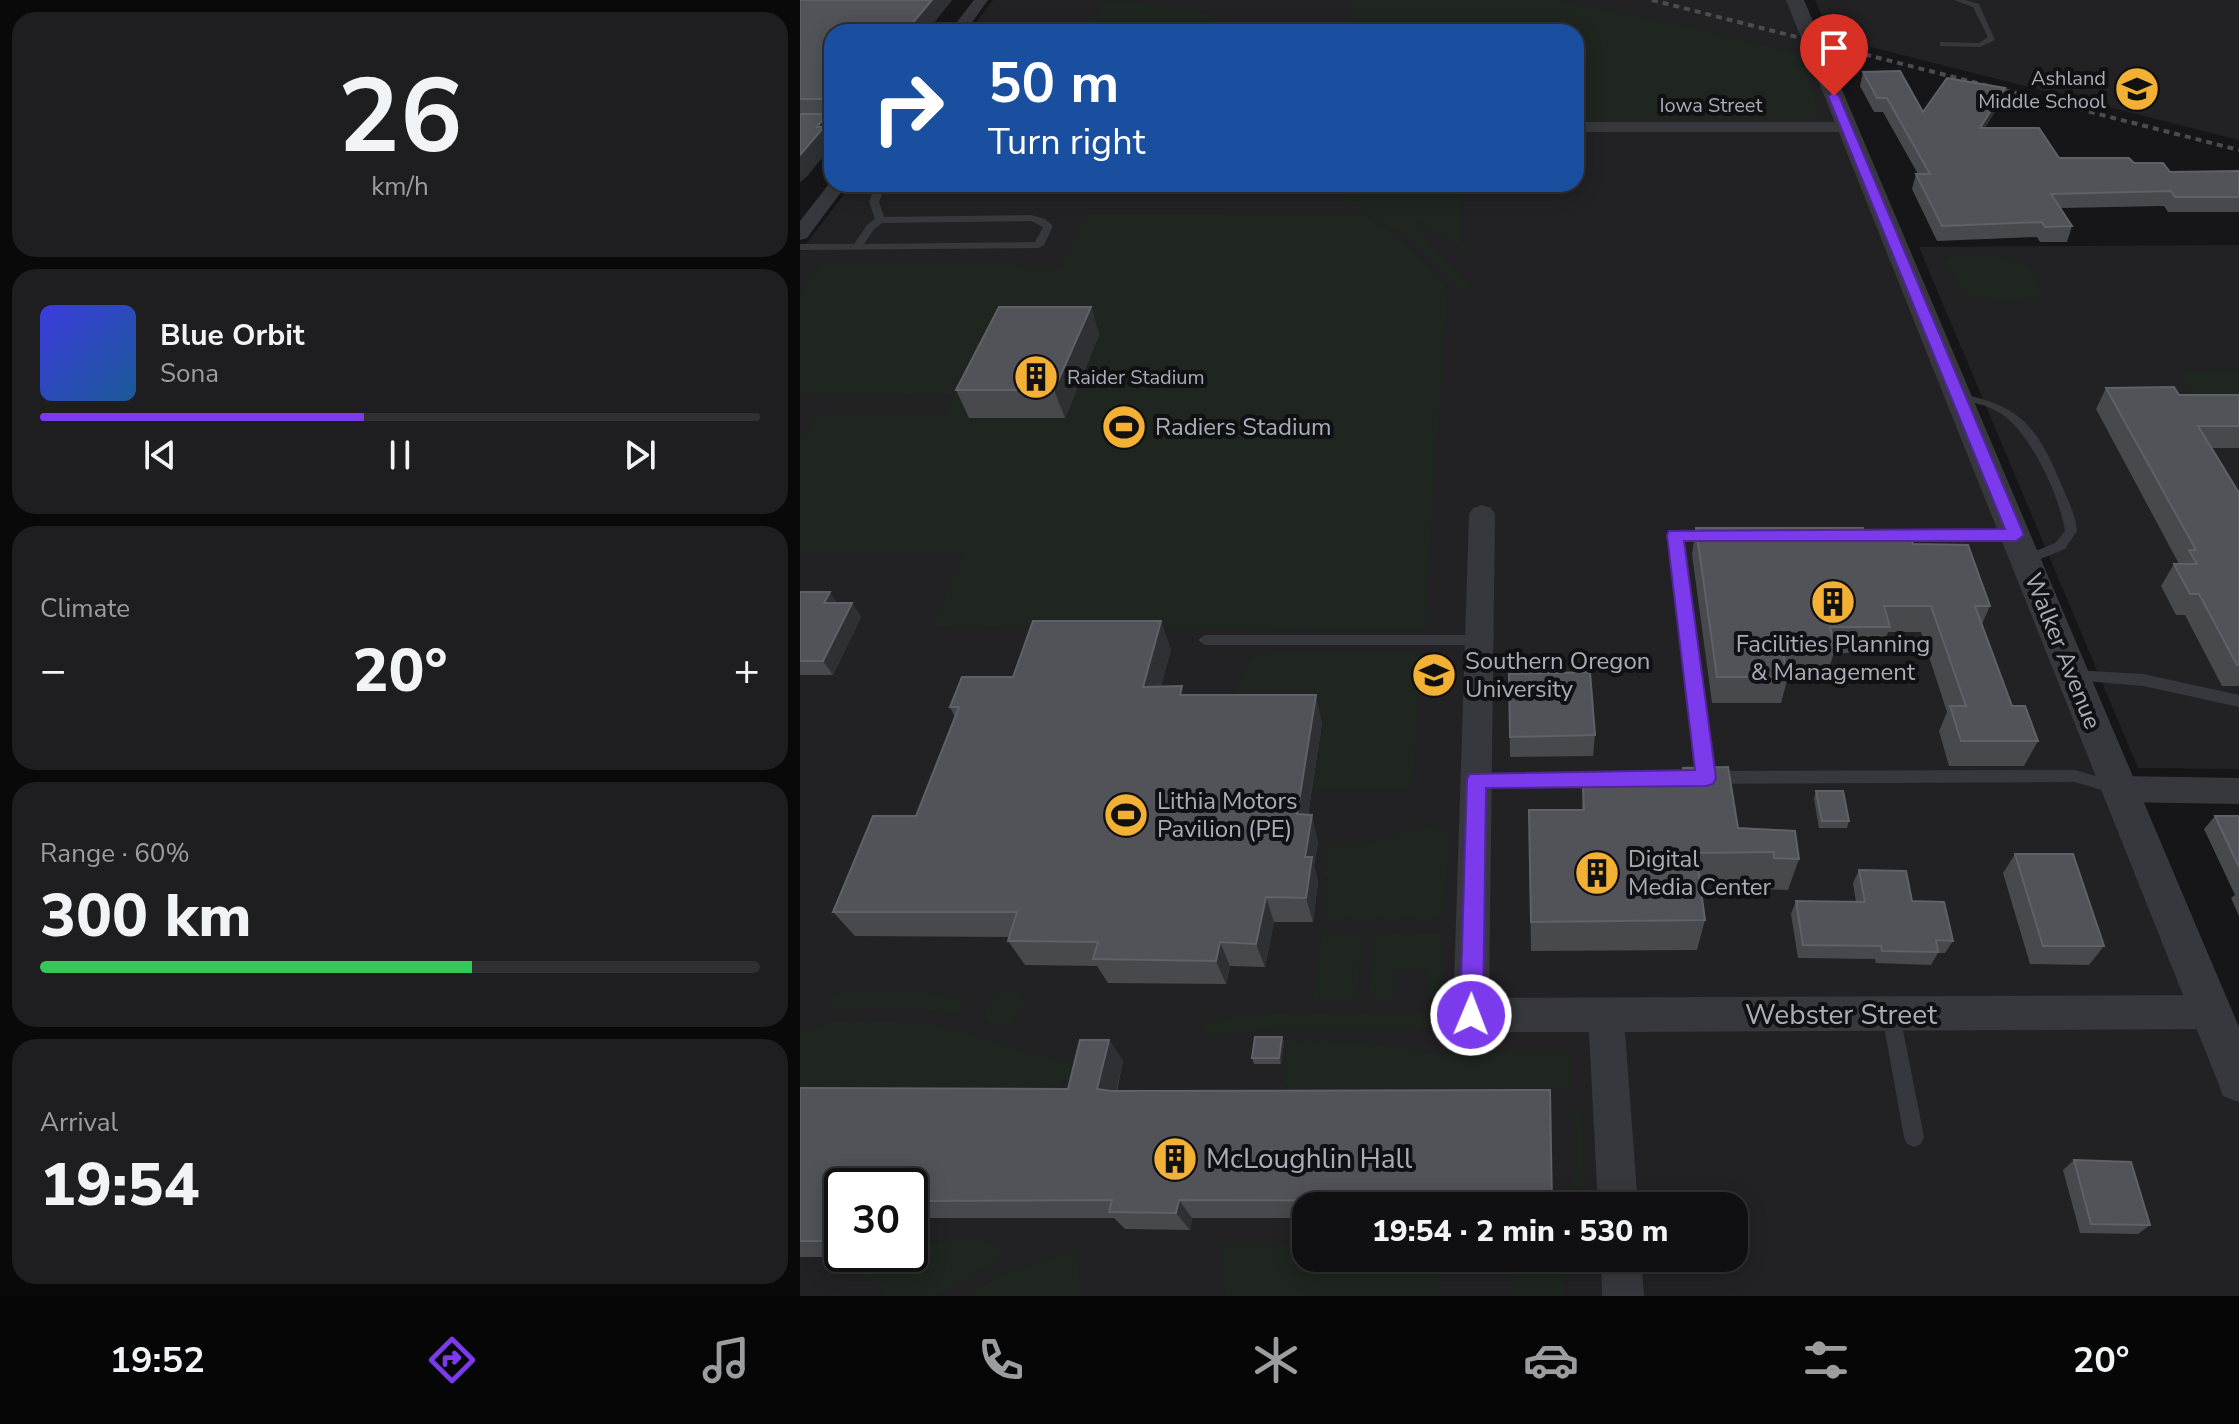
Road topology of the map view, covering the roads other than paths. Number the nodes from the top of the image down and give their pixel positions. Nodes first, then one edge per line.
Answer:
1 (981, 0) edge
2 (1795, 0) edge
3 (1958, 0) edge
4 (963, 24) edge
5 (1943, 44) dead end
6 (1584, 127) edge
7 (1846, 127) junction
8 (832, 192) edge
9 (878, 192) edge
10 (880, 220) junction
11 (800, 234) edge
12 (800, 247) edge
13 (857, 247) junction
14 (1957, 396) junction
15 (1482, 514) dead end
16 (1722, 535) edge
17 (1830, 535) edge
18 (2021, 548) junction
19 (1205, 640) dead end
20 (1479, 640) junction
21 (2072, 675) junction
22 (2239, 701) edge
23 (1706, 778) junction
24 (1477, 779) junction
25 (2120, 789) junction
26 (2239, 791) edge
27 (2211, 1012) junction
28 (1606, 1015) junction
29 (1891, 1015) junction
30 (2239, 1080) edge
31 (1914, 1137) dead end
32 (1617, 1192) edge
33 (1622, 1272) edge
34 (1623, 1296) edge

1 - 4 street
2 - 7 street, Walker Avenue
3 - 5 lane
6 - 7 street, Iowa Street
7 - 14 street, Walker Avenue
8 - 11 street
9 - 10 lane
10 - 13 lane
10 - 13 lane
12 - 13 lane
14 - 18 street, Walker Avenue
14 - 18 lane
15 - 20 street
16 - 23 lane
17 - 18 lane
18 - 21 street, Walker Avenue
19 - 20 lane
20 - 24 street
21 - 22 lane
21 - 25 street, Walker Avenue
23 - 24 lane
23 - 25 lane
24 - 28 street, Webster Street
25 - 26 street
25 - 27 street, Walker Avenue
27 - 29 street, Webster Street
27 - 30 street, Walker Avenue
28 - 29 street, Webster Street
28 - 32 street
29 - 31 lane
33 - 34 street

